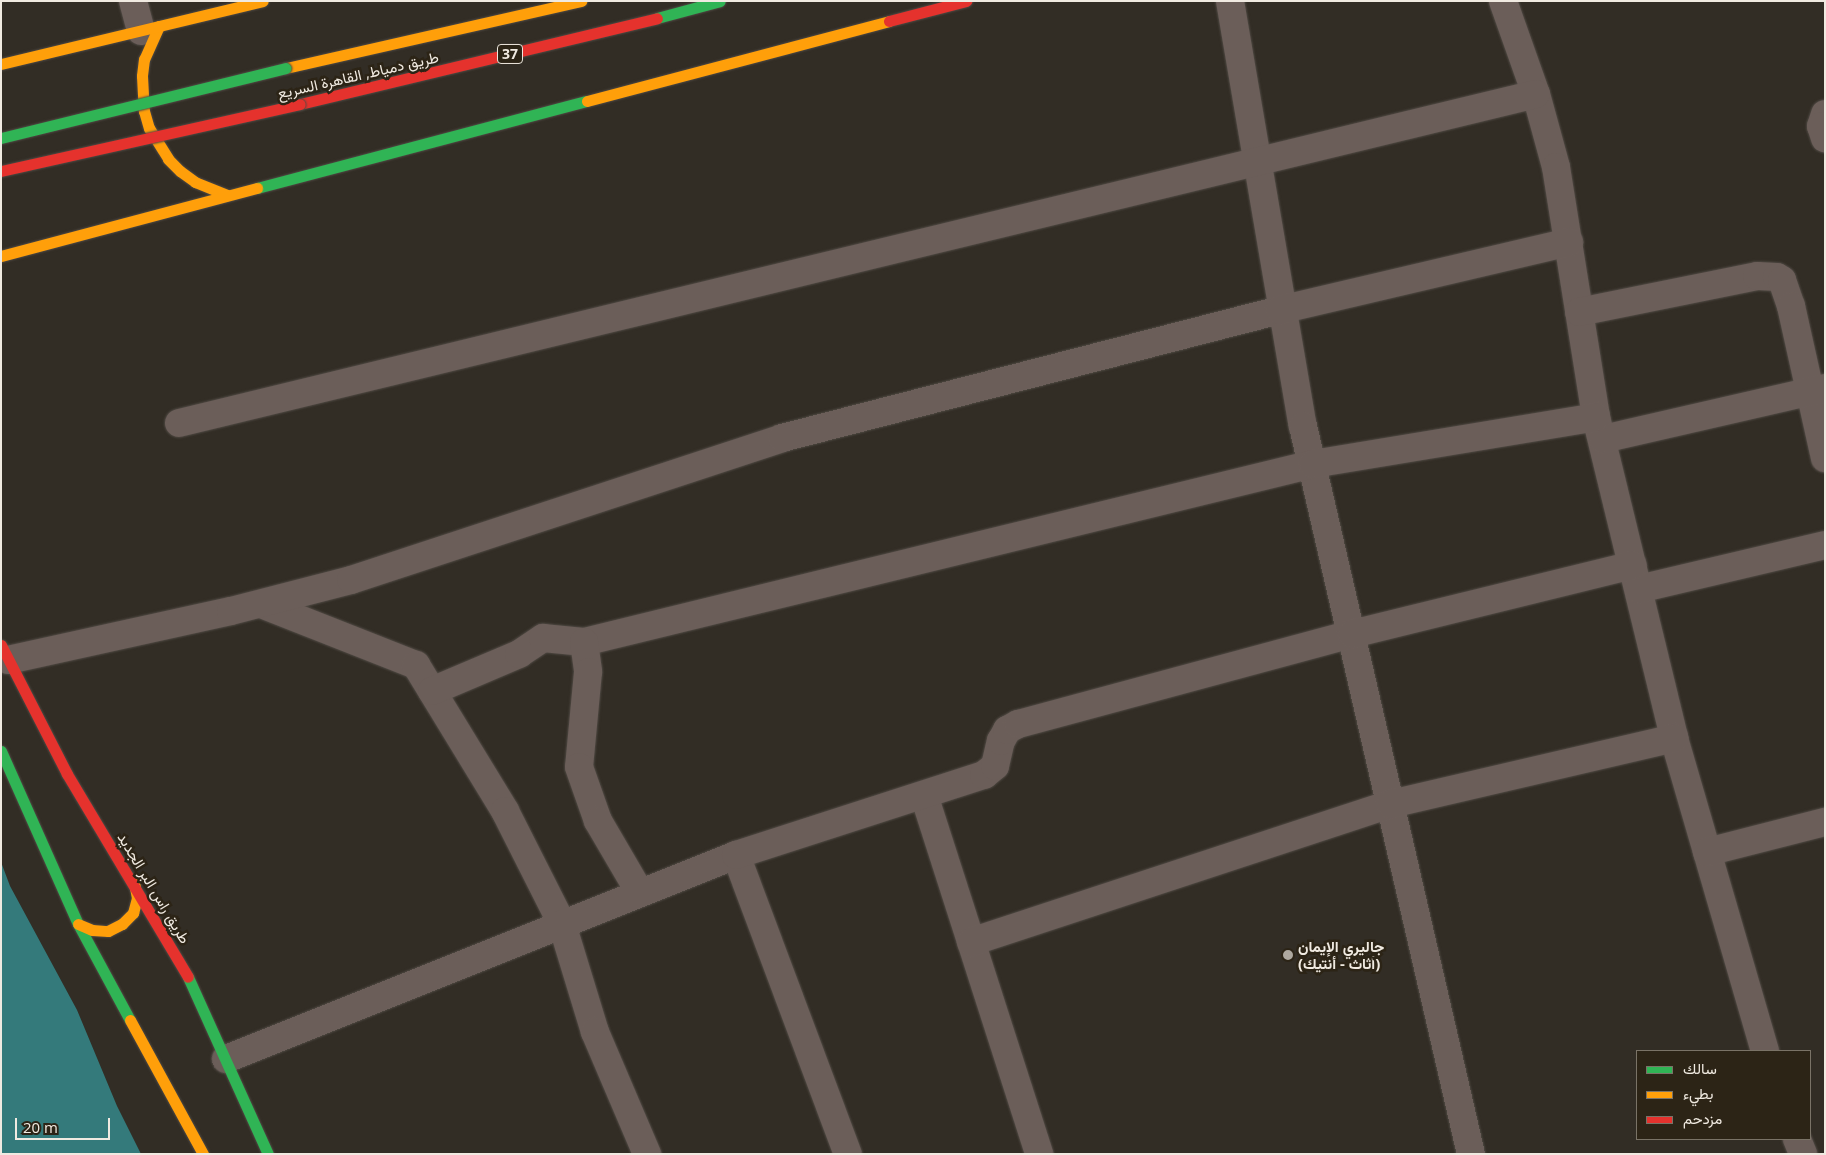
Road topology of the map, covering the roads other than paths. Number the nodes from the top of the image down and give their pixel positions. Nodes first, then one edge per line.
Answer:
1 (133, 1) edge
2 (263, 1) edge
3 (581, 1) edge
4 (720, 1) edge
5 (966, 1) edge
6 (1230, 1) edge
7 (1503, 1) edge
8 (150, 28) junction
9 (1, 64) edge
10 (1536, 94) junction
11 (1825, 114) edge
12 (1, 138) edge
13 (1825, 138) edge
14 (1258, 163) junction
15 (1, 170) edge
16 (228, 195) junction
17 (1569, 242) junction
18 (1, 256) edge
19 (1280, 310) junction
20 (1579, 312) junction
21 (1817, 390) edge
22 (179, 423) dead end
23 (1600, 428) junction
24 (1825, 458) edge
25 (1313, 464) junction
26 (1825, 545) edge
27 (1636, 577) junction
28 (261, 604) junction
29 (1352, 634) junction
30 (584, 642) junction
31 (5, 652) edge
32 (432, 691) junction
33 (1674, 738) junction
34 (1, 751) edge
35 (924, 795) junction
36 (1391, 804) junction
37 (1825, 822) edge
38 (1707, 852) junction
39 (736, 855) junction
40 (134, 883) junction
41 (640, 893) junction
42 (78, 924) junction
43 (562, 924) junction
44 (972, 942) junction
45 (1765, 1050) edge
46 (226, 1059) junction
47 (1797, 1140) edge
48 (203, 1154) edge
49 (268, 1154) edge
50 (647, 1154) edge
51 (848, 1154) edge
52 (1039, 1154) edge
53 (1471, 1154) edge
54 (1803, 1154) edge

1 - 8 street
2 - 8 main road
3 - 12 main road, طريق دمياط, القاهرة السريع / 37, bridge
4 - 15 main road, طريق دمياط, القاهرة السريع / 37, bridge
5 - 16 main road
6 - 14 street
7 - 10 street
8 - 9 main road
8 - 16 main road
10 - 14 street
10 - 17 street
11 - 13 street
14 - 19 street
14 - 22 street
16 - 18 main road
17 - 19 street
17 - 20 street
19 - 25 street
19 - 28 street
20 - 21 street
20 - 23 street
21 - 23 street
21 - 24 street
23 - 25 street
23 - 27 street
25 - 29 street
25 - 30 street
26 - 27 street
27 - 29 street
27 - 33 street
28 - 31 street
28 - 32 street
29 - 35 street
29 - 36 street
30 - 32 street
30 - 41 street
31 - 40 main road, طريق راس البر الجديد
32 - 43 street
33 - 36 street
33 - 38 street
34 - 42 main road
35 - 39 street
35 - 44 street
36 - 44 street
36 - 53 street
37 - 38 street
38 - 45 street
39 - 41 street
39 - 51 street
40 - 42 main road
40 - 46 main road, طريق راس البر الجديد
41 - 43 street
42 - 48 main road
43 - 46 street
43 - 50 street
44 - 52 street
46 - 49 main road, طريق راس البر الجديد
47 - 54 street

